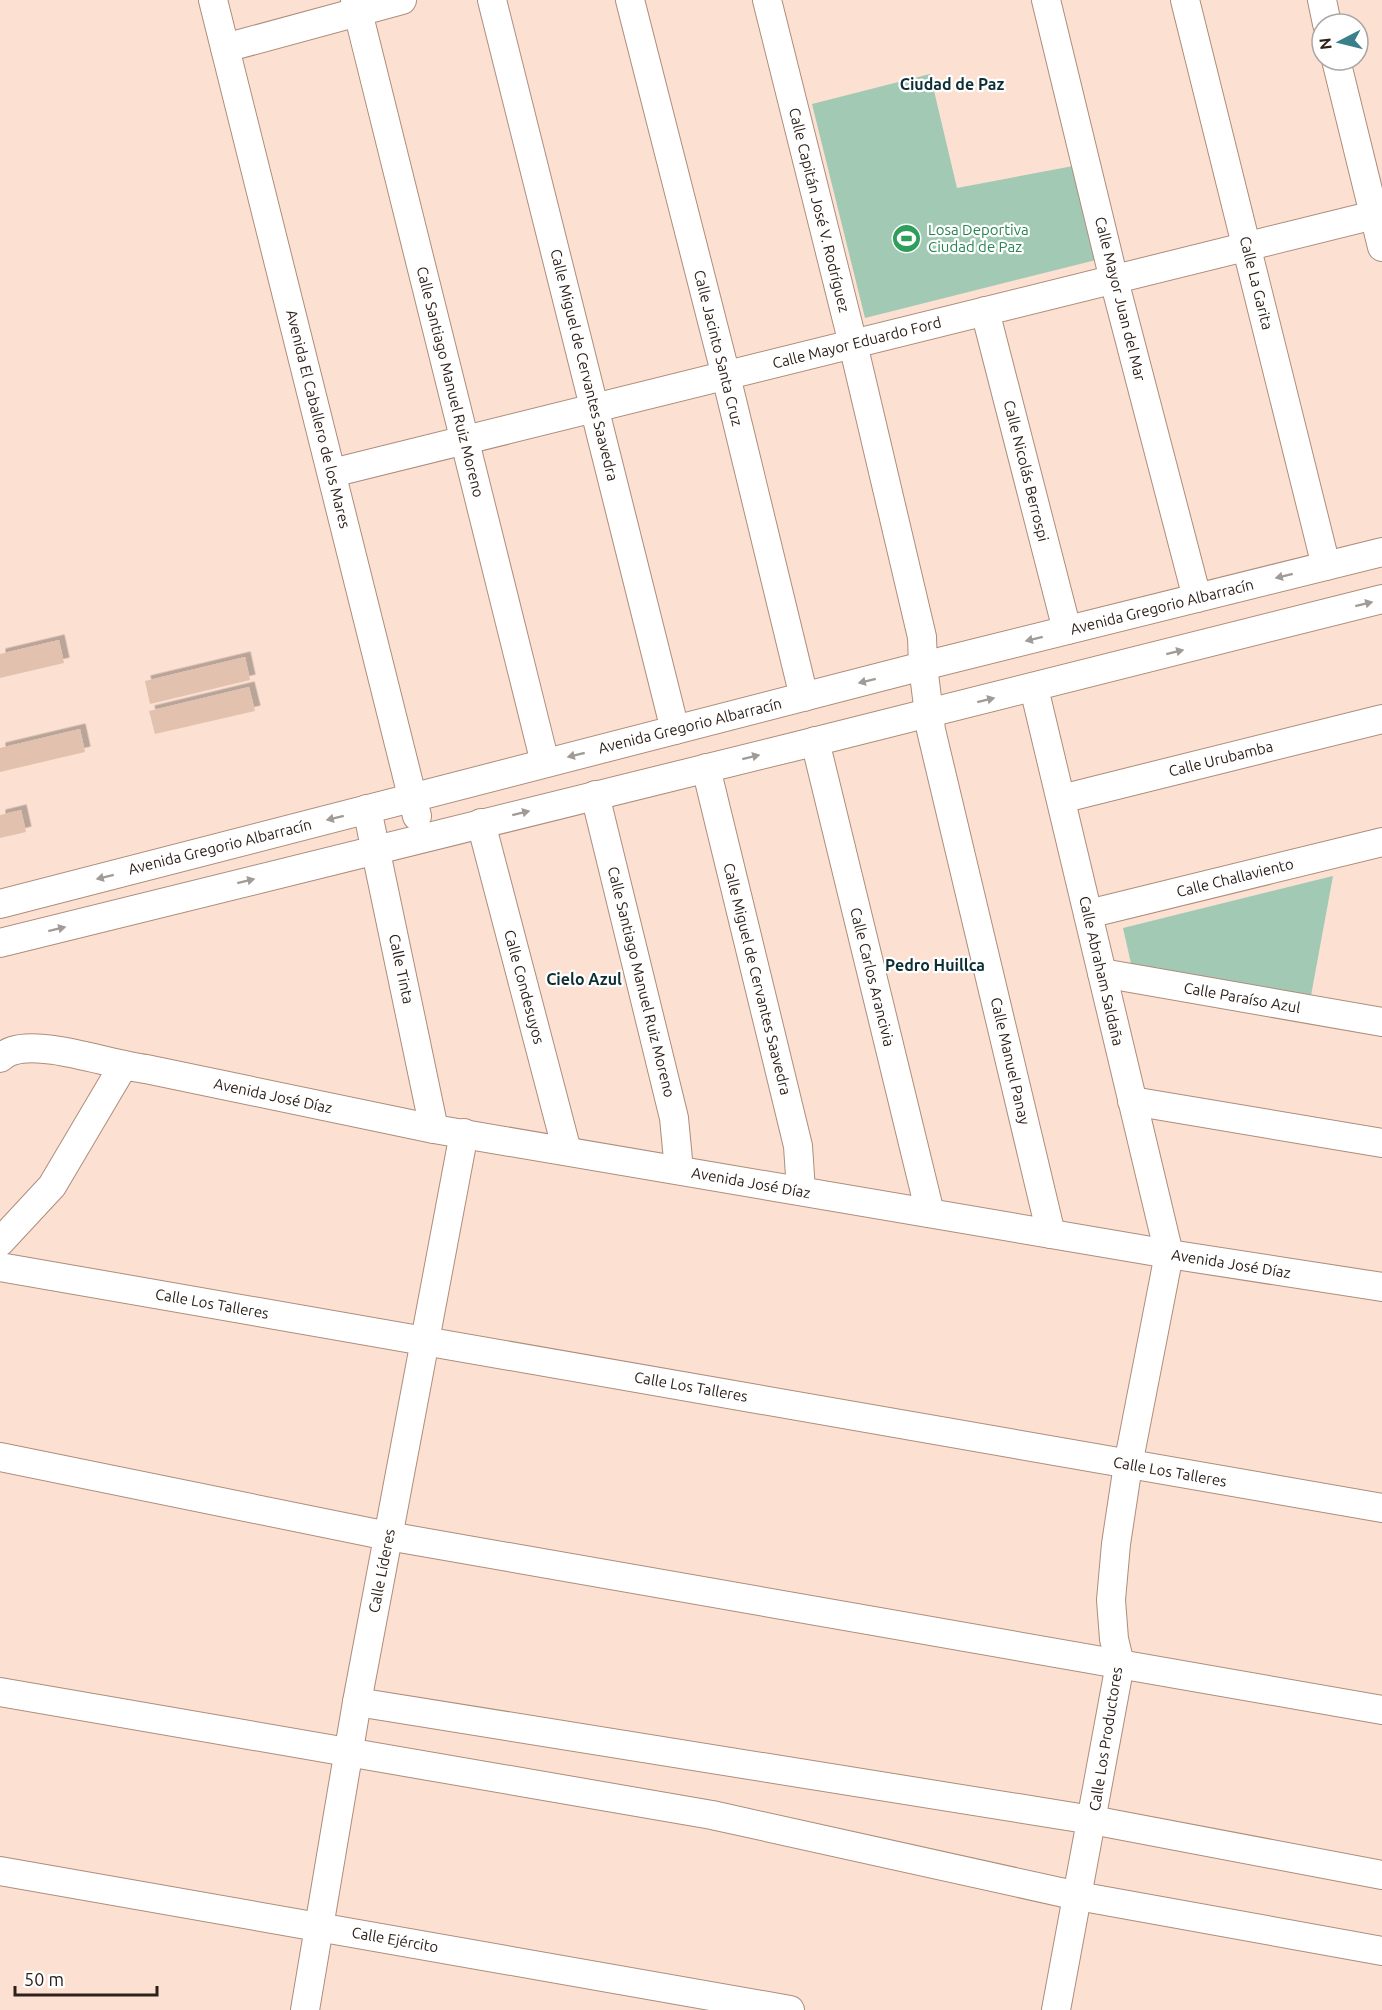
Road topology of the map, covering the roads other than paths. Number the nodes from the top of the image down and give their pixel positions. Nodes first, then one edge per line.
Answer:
1 (213, 0) edge
2 (402, 0) edge
3 (492, 0) edge
4 (630, 0) edge
5 (767, 0) edge
6 (1046, 0) edge
7 (1185, 0) edge
8 (357, 5) edge
9 (225, 48) junction
10 (1339, 72) edge
11 (1378, 214) edge
12 (1247, 247) junction
13 (1382, 247) edge
14 (1114, 280) junction
15 (985, 311) junction
16 (853, 344) junction
17 (726, 376) junction
18 (594, 408) junction
19 (465, 440) junction
20 (332, 473) junction
21 (1382, 552) edge
22 (1326, 566) junction
23 (1197, 598) junction
24 (1382, 599) edge
25 (1067, 630) junction
26 (923, 666) junction
27 (1034, 688) junction
28 (804, 697) junction
29 (929, 714) junction
30 (1382, 718) edge
31 (675, 730) junction
32 (814, 741) junction
33 (545, 763) junction
34 (706, 768) junction
35 (595, 795) junction
36 (412, 798) junction
37 (1061, 800) junction
38 (367, 809) junction
39 (481, 823) junction
40 (423, 837) junction
41 (1382, 842) edge
42 (376, 849) junction
43 (0, 904) edge
44 (1088, 914) junction
45 (0, 943) edge
46 (1102, 973) junction
47 (1382, 1022) edge
48 (0, 1058) edge
49 (123, 1066) junction
50 (1132, 1101) junction
51 (434, 1129) junction
52 (464, 1133) junction
53 (1382, 1143) edge
54 (567, 1151) junction
55 (678, 1170) junction
56 (801, 1191) junction
57 (930, 1213) junction
58 (1051, 1234) junction
59 (0, 1242) edge
60 (1169, 1254) junction
61 (0, 1267) edge
62 (1382, 1287) edge
63 (425, 1340) junction
64 (0, 1457) edge
65 (1128, 1465) junction
66 (1382, 1508) edge
67 (388, 1536) junction
68 (1120, 1664) junction
69 (0, 1692) edge
70 (357, 1702) junction
71 (1382, 1710) edge
72 (349, 1751) junction
73 (1092, 1820) junction
74 (0, 1871) edge
75 (1382, 1875) edge
76 (1078, 1896) junction
77 (319, 1926) junction
78 (1382, 1952) edge
79 (305, 2010) edge
80 (790, 2010) edge
81 (1056, 2010) edge

1 - 9 street, Avenida El Caballero de los Mares
2 - 8 street
3 - 18 street, Calle Miguel de Cervantes Saavedra
4 - 17 street, Calle Jacinto Santa Cruz
5 - 16 street, Calle Capitán José V. Rodríguez
6 - 14 street, Calle Mayor Juan del Mar
7 - 12 street, Calle La Garita
8 - 9 street
8 - 19 street, Calle Santiago Manuel Ruiz Moreno
9 - 20 street, Avenida El Caballero de los Mares
10 - 11 street
11 - 12 street, Calle Mayor Eduardo Ford
11 - 13 street
12 - 14 street, Calle Mayor Eduardo Ford
12 - 22 street, Calle La Garita
14 - 15 street, Calle Mayor Eduardo Ford
14 - 23 street, Calle Mayor Juan del Mar
15 - 16 street, Calle Mayor Eduardo Ford
15 - 25 street, Calle Nicolás Berrospi
16 - 17 street, Calle Mayor Eduardo Ford
16 - 26 street, Calle Capitán José V. Rodríguez
17 - 18 street, Calle Mayor Eduardo Ford
17 - 28 street, Calle Jacinto Santa Cruz
18 - 19 street, Calle Mayor Eduardo Ford
18 - 31 street, Calle Miguel de Cervantes Saavedra
19 - 20 street, Calle Mayor Eduardo Ford
19 - 33 street, Calle Santiago Manuel Ruiz Moreno
20 - 36 street, Avenida El Caballero de los Mares
21 - 22 street, Avenida Gregorio Albarracín
22 -> 23 street, Avenida Gregorio Albarracín
23 - 25 street, Avenida Gregorio Albarracín
27 -> 24 street
25 -> 26 street, Avenida Gregorio Albarracín
26 -> 28 street, Avenida Gregorio Albarracín
26 - 29 street, Calle Manuel Panay
29 -> 27 street
27 - 37 street, Calle Abraham Saldaña
28 - 31 street, Avenida Gregorio Albarracín
29 - 32 street
29 - 58 street, Calle Manuel Panay
30 - 37 street, Calle Urubamba
31 -> 33 street, Avenida Gregorio Albarracín
34 -> 32 street
32 - 57 street, Calle Carlos Arancivia
33 - 36 street, Avenida Gregorio Albarracín
34 - 35 street
34 - 56 street, Calle Miguel de Cervantes Saavedra
39 -> 35 street
35 - 55 street, Calle Santiago Manuel Ruiz Moreno
36 - 38 street, Avenida Gregorio Albarracín
36 - 40 street, Avenida El Caballero de los Mares
37 - 44 street, Calle Abraham Saldaña
38 - 42 street, Calle Tinta
38 -> 43 street, Avenida Gregorio Albarracín
39 - 40 street
39 - 54 street, Calle Condesuyos
40 - 42 street
41 - 44 street, Calle Challaviento
45 -> 42 street
42 - 51 street, Calle Tinta
44 - 46 street, Calle Abraham Saldaña
46 - 47 street, Calle Paraíso Azul
46 - 50 street, Calle Abraham Saldaña
48 - 49 street, Avenida José Díaz
49 - 51 street, Avenida José Díaz
49 - 59 street
50 - 53 street
50 - 60 street, Calle Abraham Saldaña
51 - 52 street, Avenida José Díaz
52 - 54 street, Avenida José Díaz
52 - 63 street, Calle Líderes
54 - 55 street, Avenida José Díaz
55 - 56 street, Avenida José Díaz
56 - 57 street, Avenida José Díaz
57 - 58 street, Avenida José Díaz
58 - 60 street, Avenida José Díaz
60 - 62 street, Avenida José Díaz
60 - 65 street, Calle Los Productores
61 - 63 street, Calle Los Talleres
63 - 65 street, Calle Los Talleres
63 - 67 street, Calle Líderes
64 - 67 street
65 - 66 street, Calle Los Talleres
65 - 68 street, Calle Los Productores
67 - 68 street
67 - 70 street, Calle Líderes
68 - 71 street
68 - 73 street, Calle Los Productores
69 - 72 street
70 - 72 street, Calle Líderes
70 - 73 street
72 - 76 street
72 - 77 street, Calle Líderes
73 - 75 street
73 - 76 street, Calle Los Productores
74 - 77 street, Calle Ejército
76 - 78 street
76 - 81 street, Calle Los Productores
77 - 79 street, Calle Líderes
77 - 80 street, Calle Ejército

